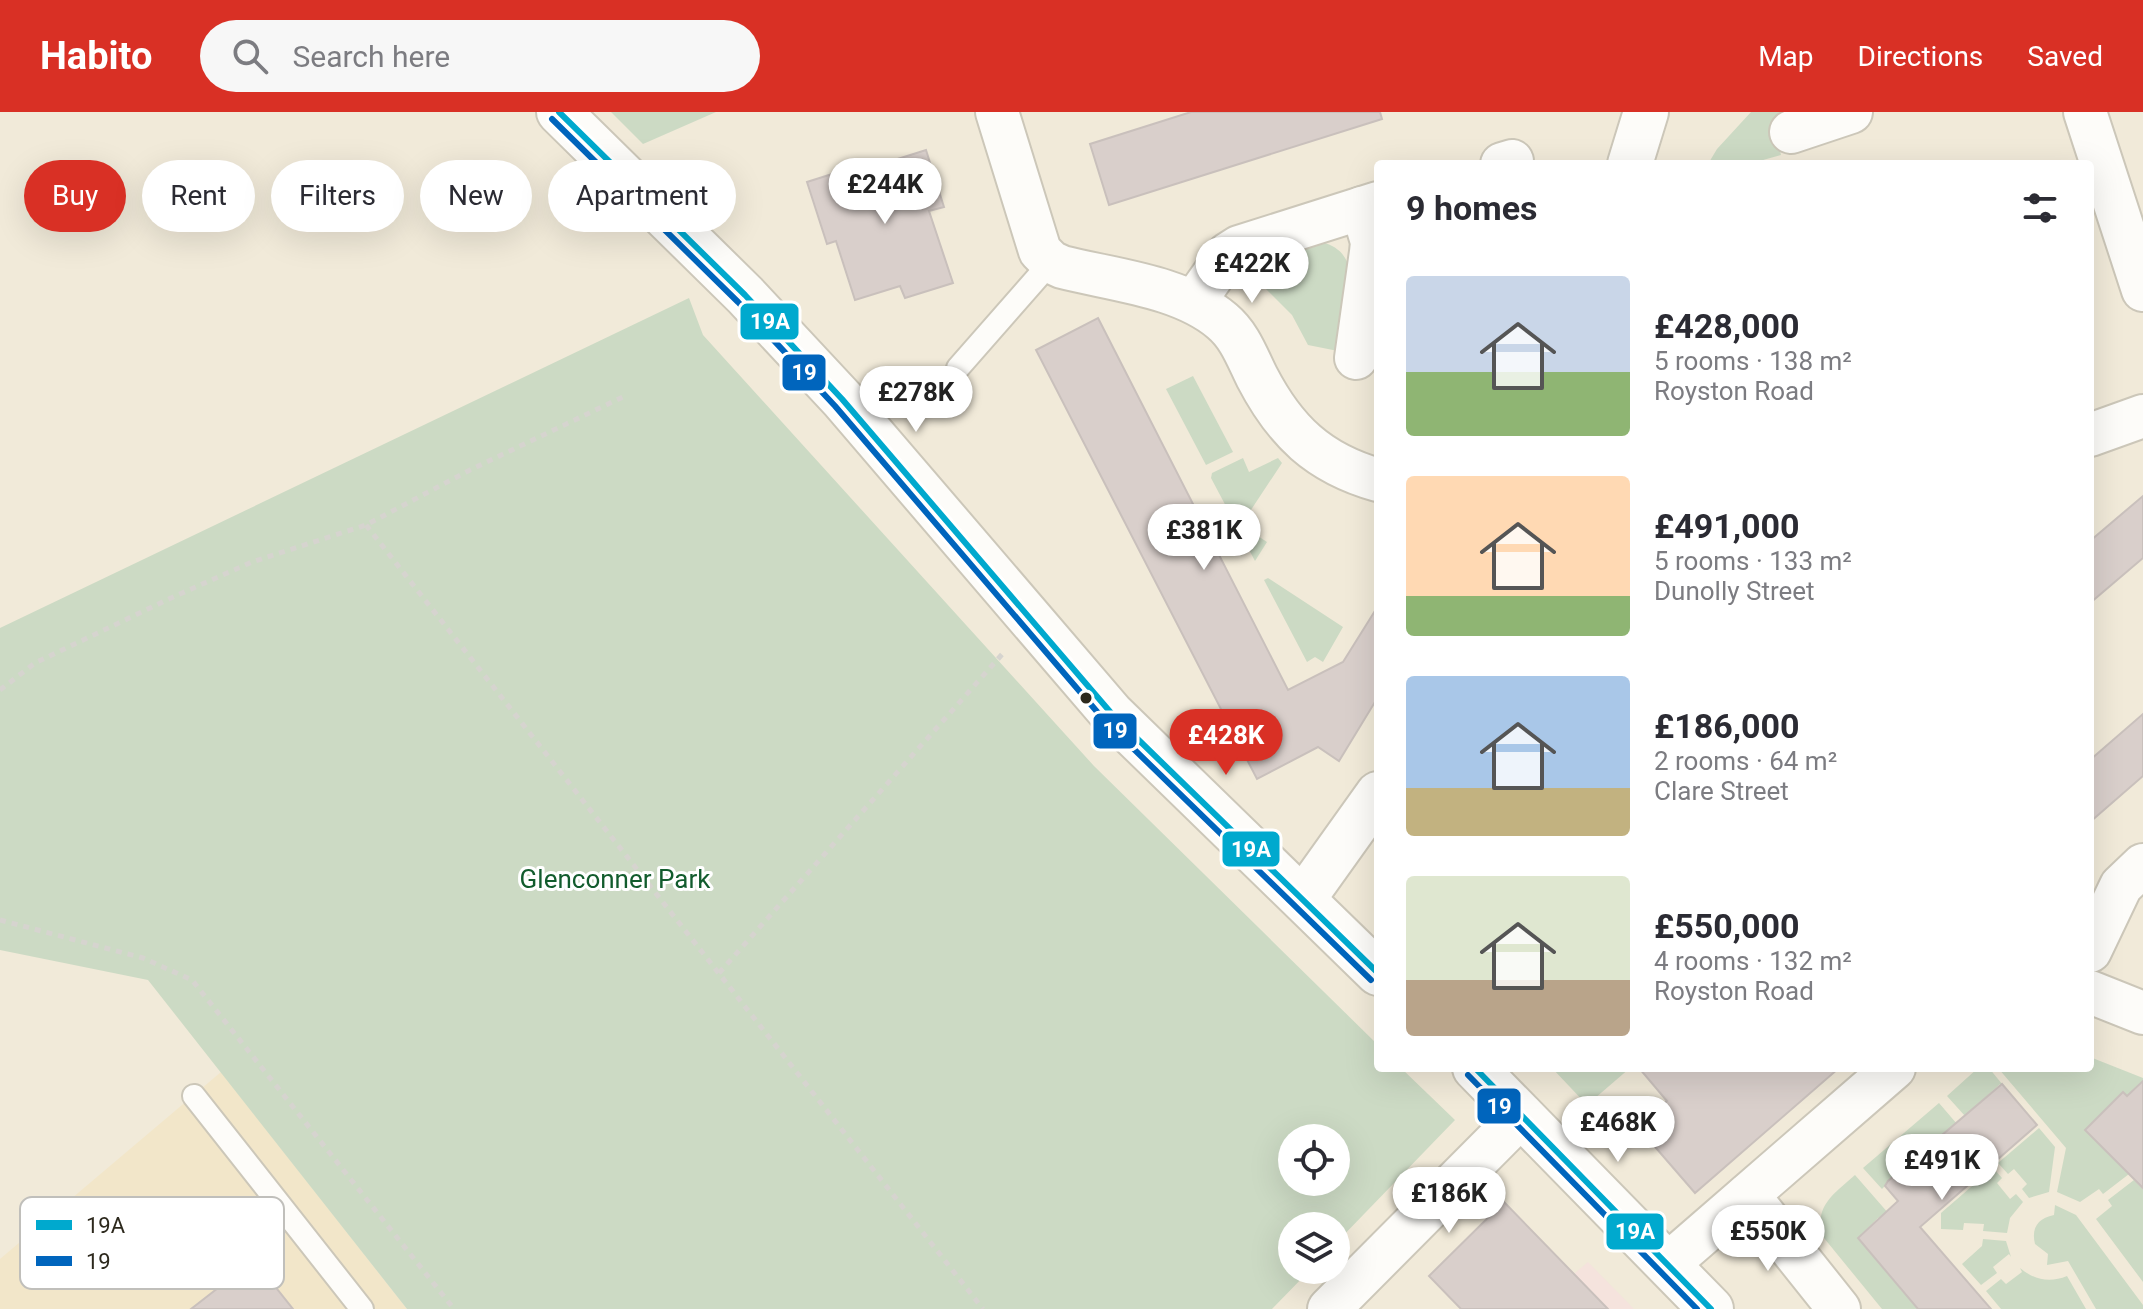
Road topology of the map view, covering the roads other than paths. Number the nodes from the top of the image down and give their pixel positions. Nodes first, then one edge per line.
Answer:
1 (559, 112) edge
2 (997, 112) edge
3 (1646, 112) edge
4 (1851, 112) edge
5 (2085, 112) edge
6 (1791, 132) dead end
7 (1631, 160) edge
8 (1370, 205) edge
9 (1051, 262) junction
10 (2143, 290) edge
11 (1194, 302) junction
12 (1356, 358) dead end
13 (958, 368) dead end
14 (2143, 416) edge
15 (2094, 434) edge
16 (1374, 478) edge
17 (1374, 800) edge
18 (2143, 865) edge
19 (1303, 899) junction
20 (2094, 943) edge
21 (1374, 969) edge
22 (2094, 994) edge
23 (2143, 1013) edge
24 (1479, 1072) edge
25 (1889, 1072) edge
26 (194, 1096) dead end
27 (1522, 1115) junction
28 (1748, 1195) junction
29 (274, 1197) edge
30 (284, 1210) edge
31 (1668, 1264) junction
32 (362, 1309) edge
33 (1329, 1309) edge
34 (1711, 1309) edge
35 (1839, 1309) edge

1 - 19 street
2 - 9 street
3 - 7 street
4 - 6 street
5 - 10 street
8 - 11 street
8 - 12 street
9 - 11 street
9 - 13 lane
11 - 16 street
14 - 15 street
17 - 19 street
18 - 20 street
19 - 21 street
22 - 23 street
24 - 27 street
25 - 28 street
26 - 29 lane
27 - 31 street
27 - 33 street
28 - 31 street
28 - 35 street
30 - 32 lane
31 - 34 street

